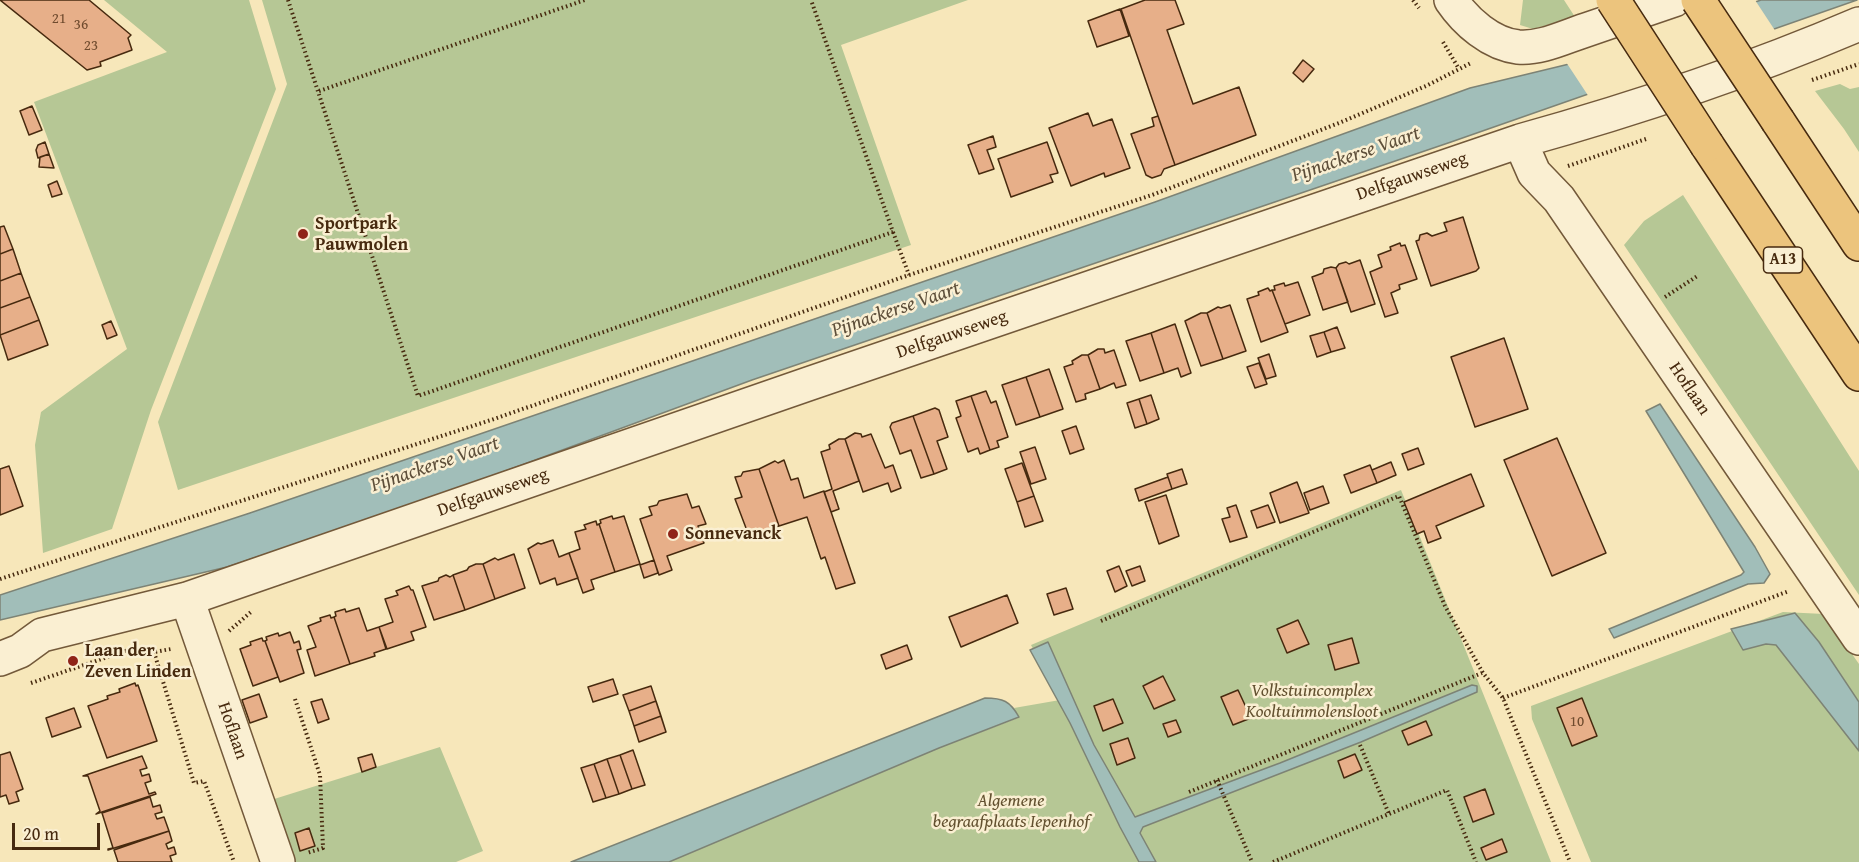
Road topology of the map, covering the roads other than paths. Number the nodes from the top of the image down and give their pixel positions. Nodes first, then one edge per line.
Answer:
1 (1451, 0) edge
2 (1613, 0) edge
3 (1674, 0) edge
4 (1698, 0) edge
5 (1859, 24) edge
6 (1520, 141) junction
7 (1859, 244) edge
8 (1859, 374) edge
9 (187, 599) junction
10 (42, 635) junction
11 (0, 636) edge
12 (1859, 638) edge
13 (0, 659) edge
14 (290, 859) edge

1 - 3 street
2 - 8 highway, A13, bridge
4 - 7 highway, bridge
5 - 6 street, Delfgauwseweg
6 - 9 street, Delfgauwseweg
6 - 12 street, Hoflaan
9 - 10 street, Delfgauwseweg
9 - 14 street, Hoflaan
10 - 11 street, Delfgauwseweg
10 - 13 street, Delfgauwseweg

